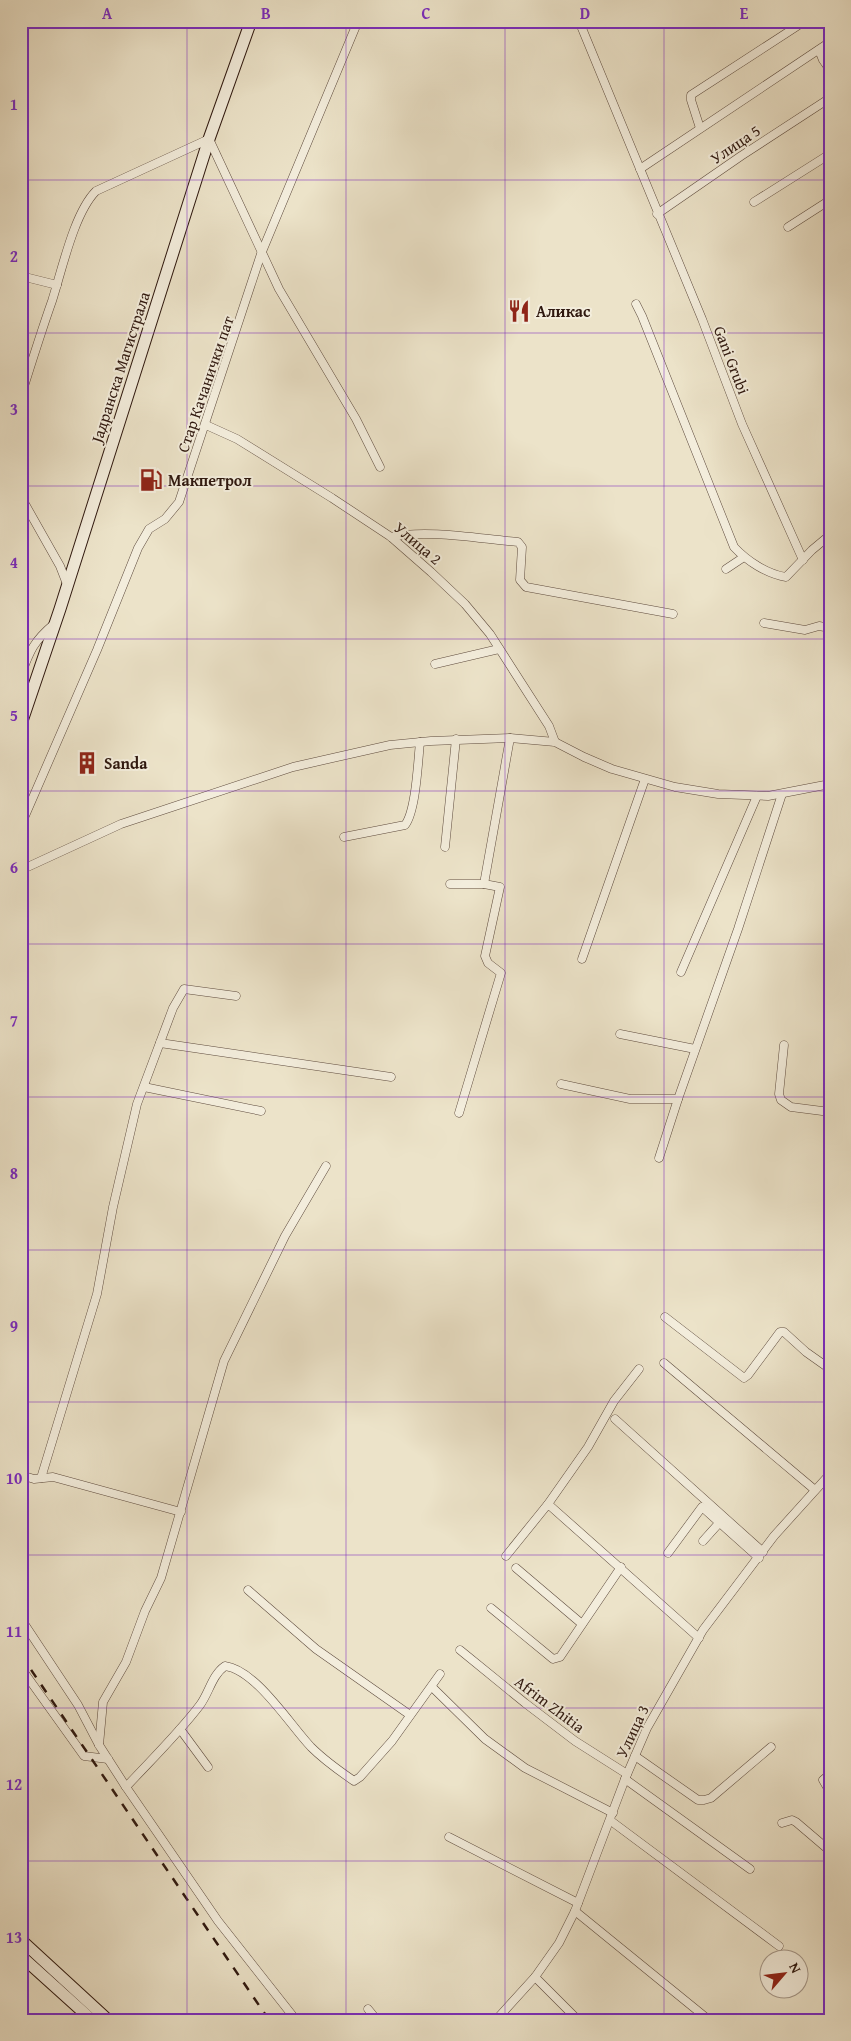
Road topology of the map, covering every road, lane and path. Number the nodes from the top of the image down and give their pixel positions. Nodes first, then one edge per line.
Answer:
1 (251, 21) edge
2 (358, 21) edge
3 (579, 21) edge
4 (805, 21) edge
5 (830, 42) edge
6 (819, 50) junction
7 (830, 70) edge
8 (830, 98) edge
9 (700, 128) junction
10 (209, 139) junction
11 (830, 154) edge
12 (640, 169) junction
13 (830, 200) edge
14 (754, 202) dead end
15 (658, 214) junction
16 (788, 227) dead end
17 (261, 254) junction
18 (21, 276) edge
19 (57, 285) junction
20 (636, 304) dead end
21 (21, 396) edge
22 (206, 425) junction
23 (380, 467) dead end
24 (21, 497) edge
25 (830, 535) edge
26 (391, 537) junction
27 (744, 557) junction
28 (803, 560) junction
29 (726, 569) dead end
30 (67, 584) junction
31 (673, 614) dead end
32 (764, 623) dead end
33 (54, 624) junction
34 (830, 628) edge
35 (499, 649) junction
36 (435, 664) dead end
37 (21, 674) edge
38 (21, 724) edge
39 (510, 738) junction
40 (456, 739) junction
41 (420, 742) junction
42 (555, 742) junction
43 (644, 779) junction
44 (830, 784) edge
45 (782, 794) junction
46 (757, 796) junction
47 (21, 826) edge
48 (344, 837) dead end
49 (445, 847) dead end
50 (21, 870) edge
51 (450, 884) dead end
52 (484, 884) junction
53 (582, 959) dead end
54 (681, 972) dead end
55 (236, 996) dead end
56 (620, 1034) dead end
57 (160, 1043) junction
58 (784, 1045) dead end
59 (695, 1049) junction
60 (391, 1077) dead end
61 (560, 1084) dead end
62 (144, 1087) junction
63 (678, 1099) junction
64 (261, 1111) dead end
65 (830, 1112) edge
66 (459, 1113) dead end
67 (659, 1158) dead end
68 (326, 1166) dead end
69 (664, 1317) dead end
70 (664, 1363) dead end
71 (639, 1369) dead end
72 (830, 1369) edge
73 (615, 1419) dead end
74 (830, 1474) edge
75 (21, 1475) edge
76 (41, 1478) junction
77 (815, 1490) junction
78 (548, 1504) junction
79 (181, 1512) junction
80 (720, 1522) junction
81 (704, 1542) dead end
82 (668, 1553) dead end
83 (761, 1555) junction
84 (506, 1556) dead end
85 (621, 1567) junction
86 (516, 1568) dead end
87 (248, 1590) dead end
88 (490, 1608) dead end
89 (21, 1619) edge
90 (582, 1624) junction
91 (699, 1638) junction
92 (460, 1650) dead end
93 (21, 1668) edge
94 (440, 1674) dead end
95 (432, 1687) junction
96 (410, 1715) junction
97 (180, 1729) junction
98 (100, 1745) junction
99 (770, 1747) dead end
100 (635, 1756) junction
101 (108, 1759) junction
102 (208, 1767) dead end
103 (830, 1774) edge
104 (626, 1776) junction
105 (126, 1787) junction
106 (830, 1792) edge
107 (612, 1817) junction
108 (782, 1823) dead end
109 (449, 1837) dead end
110 (830, 1851) edge
111 (750, 1869) dead end
112 (578, 1903) junction
113 (575, 1911) junction
114 (21, 1940) edge
115 (779, 1946) dead end
116 (21, 1956) edge
117 (535, 1977) junction
118 (368, 2009) dead end
119 (92, 2020) edge
120 (108, 2020) edge
121 (296, 2020) edge
122 (377, 2020) edge
123 (496, 2020) edge
124 (578, 2020) edge
125 (709, 2020) edge

1 - 10 street, Јадранска Магистрала
2 - 17 street, Стар Качанички пат
3 - 12 street, Gani Grubi
4 - 9 street
5 - 6 street
6 - 7 street
6 - 9 street
8 - 15 street, Улица 5
9 - 12 street
10 - 17 street
10 - 19 street
10 - 30 street, Јадранска Магистрала
11 - 14 street
12 - 15 street, Gani Grubi
13 - 16 street
15 - 28 street, Gani Grubi
17 - 22 street, Стар Качанички пат
17 - 23 street
18 - 19 street
19 - 21 street
20 - 27 street
22 - 26 street, Улица 2
22 - 47 street, Стар Качанички пат
24 - 30 street
25 - 28 street
26 - 31 street
26 - 35 street, Улица 2
27 - 28 street
27 - 29 street
30 - 33 street, Јадранска Магистрала
32 - 34 street
33 - 37 street
33 - 38 street, Јадранска Магистрала
35 - 36 street
35 - 42 street, Улица 2
39 - 40 street
39 - 42 street
39 - 52 street
40 - 41 street
40 - 49 street
41 - 48 street
41 - 50 street
42 - 43 street
43 - 46 street
43 - 53 street
44 - 45 street
45 - 46 street
45 - 59 street
46 - 54 street
51 - 52 street
52 - 66 street
55 - 57 street
56 - 59 street
57 - 60 street
57 - 62 street
58 - 65 street
59 - 63 street
61 - 63 street
62 - 64 street
62 - 76 street
63 - 67 street
68 - 79 street
69 - 72 street
70 - 77 street
71 - 78 street
73 - 83 street
74 - 77 street, Улица 3
75 - 76 street
76 - 79 street
77 - 83 street, Улица 3
78 - 84 street
78 - 85 street
79 - 98 street
80 - 81 street
80 - 82 street
80 - 83 street
83 - 91 street, Улица 3
85 - 90 street
85 - 91 street
86 - 90 street
87 - 96 street
88 - 90 street
89 - 98 street
91 - 100 street, Улица 3
92 - 104 street, Afrim Zhitia
93 - 101 street
94 - 95 street
95 - 96 street
95 - 107 street
96 - 97 street
97 - 102 street
97 - 105 street
98 - 101 street
99 - 100 street
100 - 104 street, Улица 3
101 - 105 street
103 - 106 street
104 - 107 street, Улица 3
104 - 111 street, Afrim Zhitia
105 - 121 street
107 - 112 street, Улица 3
107 - 115 street
108 - 110 street
109 - 112 street
112 - 113 street, Улица 3
113 - 117 street, Улица 3
113 - 125 street
114 - 120 street
116 - 119 street
117 - 123 street, Улица 3
117 - 124 street
118 - 122 street

